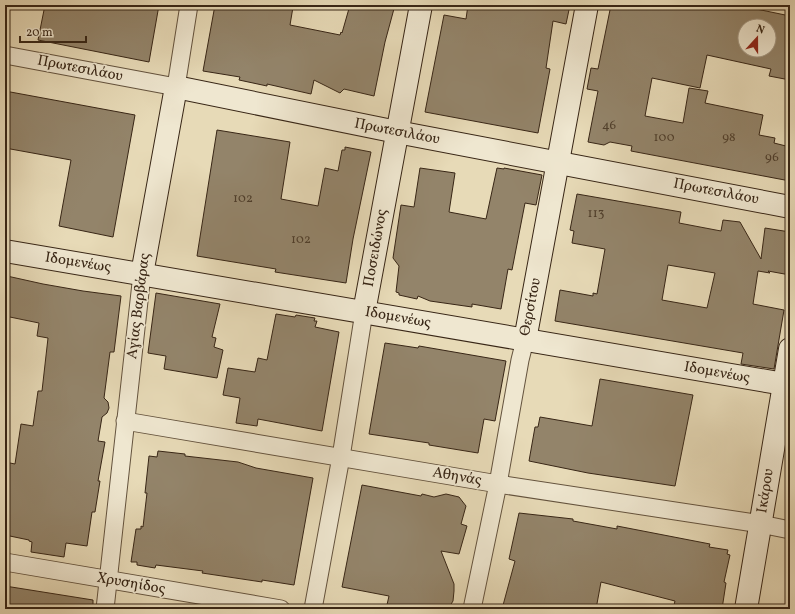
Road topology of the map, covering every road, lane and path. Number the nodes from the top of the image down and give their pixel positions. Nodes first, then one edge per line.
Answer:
1 (189, 5) edge
2 (421, 5) edge
3 (587, 5) edge
4 (5, 55) edge
5 (176, 87) junction
6 (397, 132) junction
7 (559, 163) junction
8 (790, 207) edge
9 (5, 251) edge
10 (142, 274) junction
11 (364, 312) junction
12 (526, 340) junction
13 (790, 349) edge
14 (787, 385) edge
15 (125, 421) junction
16 (341, 457) junction
17 (498, 484) junction
18 (761, 524) junction
19 (790, 530) edge
20 (5, 562) edge
21 (108, 580) junction
22 (105, 609) edge
23 (281, 609) edge
24 (313, 609) edge
25 (472, 609) edge
26 (746, 609) edge

1 - 5 street, Αγίας Βαρβάρας
2 - 6 main road, Ποσειδώνος
3 - 7 main road, Θερσίτου
4 - 5 street, Πρωτεσιλάου
5 - 6 main road, Πρωτεσιλάου
5 - 10 main road, Αγίας Βαρβάρας
6 - 7 main road, Πρωτεσιλάου
6 - 11 main road, Ποσειδώνος
7 - 8 main road, Πρωτεσιλάου
7 - 12 main road, Θερσίτου
9 - 10 main road, Ιδομενέως
10 - 11 main road, Ιδομενέως
10 - 15 street, Αγίας Βαρβάρας
11 - 12 main road, Ιδομενέως
11 - 16 street, Ποσειδώνος
12 - 14 main road, Ιδομενέως
12 - 17 street, Θερσίτου
13 - 14 main road, Ικάρου
14 - 18 main road, Ικάρου
15 - 16 street, Αθηνάς
15 - 21 street, Αγίας Βαρβάρας
16 - 17 street, Αθηνάς
16 - 24 street, Ποσειδώνος
17 - 18 street, Αθηνάς
17 - 25 street, Θερσίτου
18 - 19 street, Αθηνάς
18 - 26 main road, Ικάρου
20 - 21 street, Χρυσηίδος
21 - 22 street, Αγίας Βαρβάρας
21 - 23 street, Χρυσηίδος

